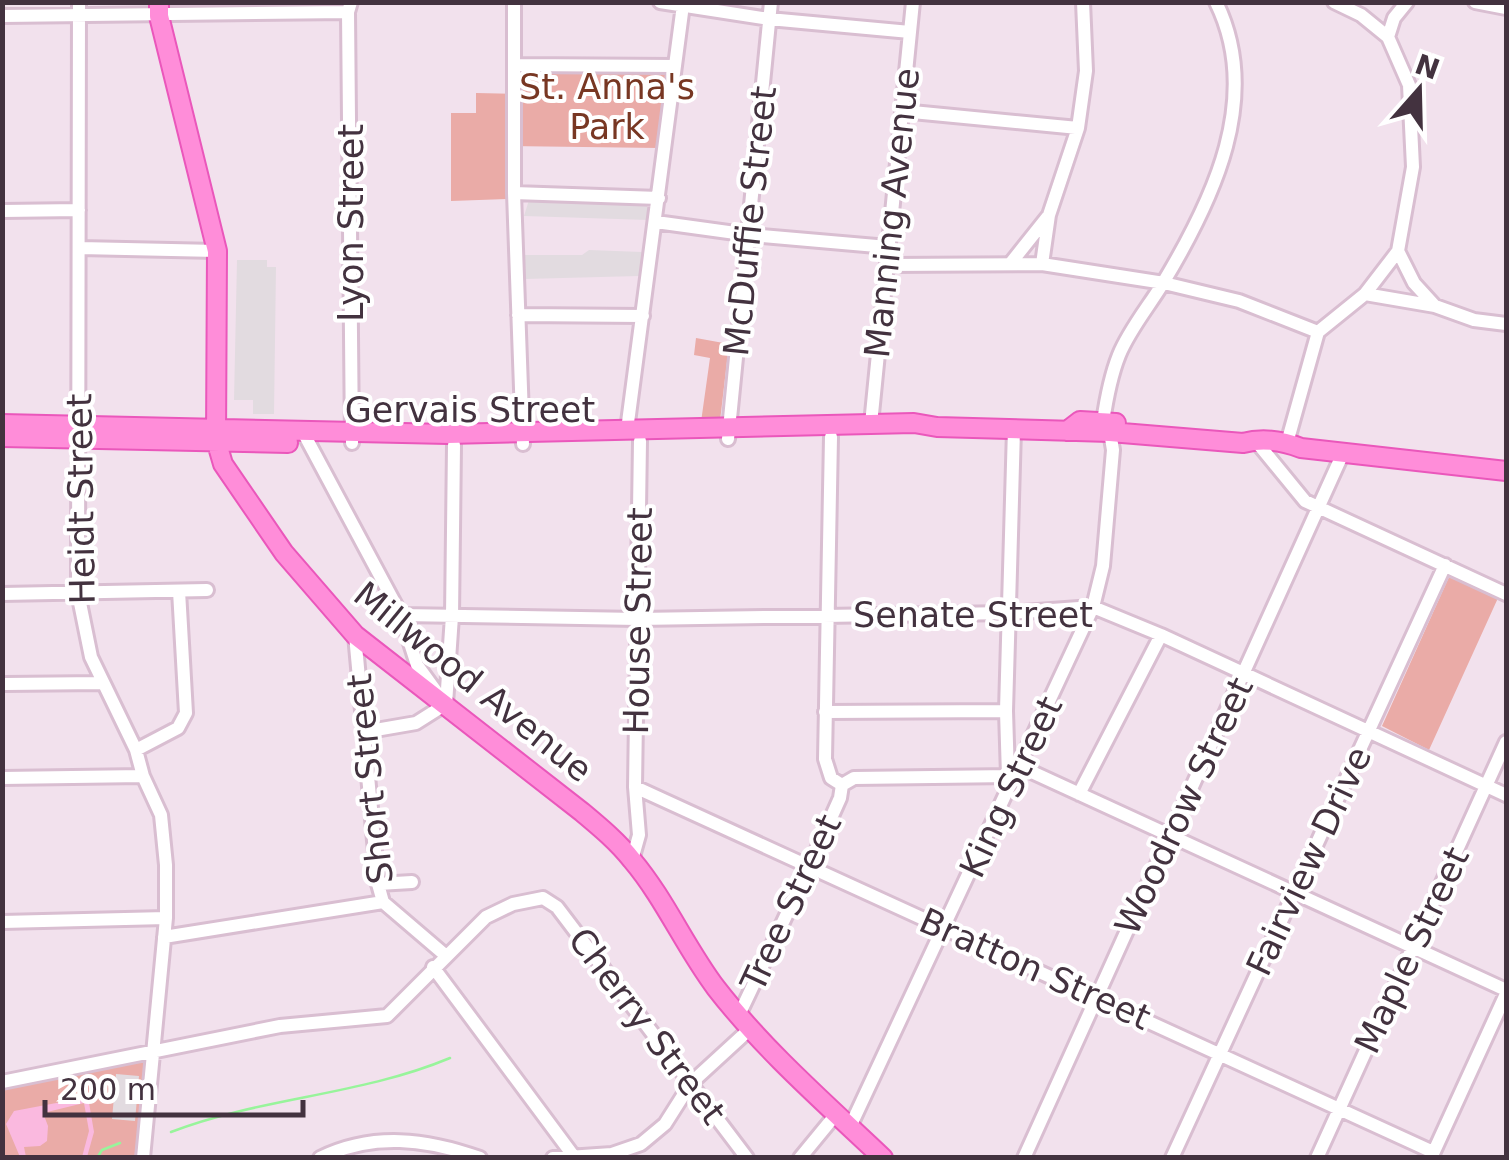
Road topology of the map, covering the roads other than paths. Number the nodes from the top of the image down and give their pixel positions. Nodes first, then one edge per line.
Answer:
1 (514, 2) edge
2 (660, 2) edge
3 (771, 2) edge
4 (913, 2) edge
5 (1083, 2) edge
6 (1216, 2) edge
7 (1334, 2) edge
8 (1407, 2) edge
9 (1474, 2) edge
10 (683, 4) edge
11 (717, 6) edge
12 (349, 7) edge
13 (79, 8) edge
14 (245, 8) edge
15 (1506, 8) edge
16 (159, 9) edge
17 (2, 16) edge
18 (769, 19) junction
19 (910, 32) junction
20 (1388, 37) junction
21 (514, 65) junction
22 (675, 66) junction
23 (902, 111) junction
24 (1078, 128) junction
25 (514, 193) junction
26 (659, 198) junction
27 (79, 210) junction
28 (2, 211) edge
29 (1049, 215) junction
30 (656, 222) junction
31 (750, 235) junction
32 (888, 247) junction
33 (80, 248) junction
34 (217, 251) junction
35 (1398, 251) junction
36 (1010, 264) junction
37 (1042, 264) junction
38 (887, 265) junction
39 (1164, 283) junction
40 (1365, 294) junction
41 (1435, 306) junction
42 (518, 315) junction
43 (643, 316) junction
44 (1506, 324) edge
45 (1318, 332) junction
46 (2, 424) edge
47 (871, 424) junction
48 (1106, 427) junction
49 (937, 428) junction
50 (1014, 428) junction
51 (77, 432) junction
52 (728, 433) junction
53 (216, 434) junction
54 (2, 436) edge
55 (633, 436) junction
56 (831, 437) junction
57 (307, 438) junction
58 (352, 438) junction
59 (523, 438) junction
60 (1255, 440) junction
61 (1287, 443) junction
62 (454, 445) junction
63 (1343, 453) junction
64 (1506, 471) edge
65 (1320, 508) junction
66 (1445, 565) junction
67 (207, 590) dead end
68 (178, 591) junction
69 (78, 593) junction
70 (2, 594) edge
71 (1506, 594) edge
72 (1093, 607) junction
73 (1008, 613) junction
74 (401, 615) junction
75 (452, 616) junction
76 (828, 616) junction
77 (638, 618) junction
78 (355, 635) junction
79 (1160, 635) junction
80 (1243, 676) junction
81 (102, 683) junction
82 (5, 684) dead end
83 (446, 704) junction
84 (1006, 711) junction
85 (824, 712) junction
86 (1369, 730) junction
87 (364, 732) junction
88 (1506, 742) edge
89 (136, 750) junction
90 (1015, 773) junction
91 (143, 776) junction
92 (2, 778) edge
93 (635, 786) junction
94 (842, 786) junction
95 (1486, 786) junction
96 (1079, 794) junction
97 (1506, 795) edge
98 (1170, 837) junction
99 (632, 860) junction
100 (810, 866) junction
101 (412, 882) dead end
102 (378, 884) junction
103 (1294, 893) junction
104 (383, 902) junction
105 (166, 918) junction
106 (2, 922) edge
107 (946, 928) junction
108 (164, 937) junction
109 (1413, 947) junction
110 (445, 955) junction
111 (433, 967) junction
112 (1506, 992) edge
113 (1097, 997) junction
114 (1500, 1019) edge
115 (745, 1021) junction
116 (152, 1053) junction
117 (1220, 1053) junction
118 (2, 1082) edge
119 (691, 1083) junction
120 (1340, 1107) junction
121 (844, 1120) junction
122 (1432, 1155) edge
123 (575, 1156) edge
124 (143, 1158) edge
125 (320, 1158) edge
126 (480, 1158) edge
127 (553, 1158) edge
128 (747, 1158) edge
129 (800, 1158) edge
130 (883, 1158) edge
131 (1024, 1158) edge
132 (1172, 1158) edge
133 (1317, 1158) edge

1 - 21 street
2 - 10 street
3 - 18 street, McDuffie Street
4 - 19 street, Manning Avenue
5 - 24 street
6 - 39 street, King Street
7 - 20 street
8 - 20 street
9 - 15 street
10 - 11 street
10 - 22 street, House Street
11 - 18 street
12 - 14 street
12 - 58 street, Lyon Street
13 - 16 street
13 - 17 street
13 - 27 street, Heidt Street
14 - 16 street
16 - 34 main road, Millwood Avenue
18 - 19 street
18 - 31 street, McDuffie Street
19 - 23 street, Manning Avenue
20 - 35 street
21 - 22 street
21 - 25 street
22 - 26 street, House Street
23 - 24 street
23 - 32 street, Manning Avenue
24 - 29 street
25 - 26 street
25 - 42 street
26 - 30 street, House Street
27 - 28 street
27 - 33 street, Heidt Street
29 - 36 street
29 - 37 street
30 - 31 street
30 - 43 street, House Street
31 - 32 street
31 - 52 street, McDuffie Street
32 - 38 street, Manning Avenue
33 - 34 street
33 - 51 street, Heidt Street
34 - 53 main road, Millwood Avenue
35 - 40 street
35 - 41 street
36 - 37 street
36 - 38 street
37 - 39 street
38 - 47 street, Manning Avenue
39 - 45 street
39 - 48 street, King Street
40 - 41 street
40 - 45 street
41 - 44 street
42 - 43 street
42 - 59 street
43 - 55 street, House Street
45 - 61 street
46 - 51 main road, Gervais Street
47 - 49 main road, Gervais Street
47 - 52 main road, Gervais Street
48 - 50 main road, Gervais Street
48 - 60 main road, Gervais Street
48 - 72 street, King Street
49 - 50 main road, Gervais Street
49 - 56 main road, Gervais Street
50 - 73 street
51 - 53 main road, Gervais Street
51 - 54 main road, Gervais Street
51 - 69 street, Heidt Street
52 - 55 main road, Gervais Street
52 - 56 main road, Gervais Street
53 - 57 main road, Gervais Street
53 - 78 main road, Millwood Avenue
55 - 59 main road, Gervais Street
55 - 77 street, House Street
56 - 76 street, Tree Street
57 - 58 main road, Gervais Street
57 - 74 street
58 - 59 main road, Gervais Street
58 - 62 main road, Gervais Street
59 - 62 main road, Gervais Street
60 - 61 main road, Gervais Street
60 - 65 street
61 - 63 main road, Gervais Street
62 - 75 street
63 - 64 main road, Gervais Street
63 - 65 street, Woodrow Street
65 - 66 street
65 - 80 street, Woodrow Street
66 - 71 street
66 - 86 street, Fairview Drive
67 - 68 street
68 - 69 street
68 - 89 street
69 - 70 street
69 - 81 street, Heidt Street
72 - 73 street, Senate Street
72 - 79 street, Senate Street
72 - 90 street, King Street
73 - 76 street, Senate Street
73 - 84 street
74 - 75 street, Senate Street
74 - 83 street
75 - 77 street, Senate Street
75 - 83 street
76 - 77 street, Senate Street
76 - 85 street, Tree Street
77 - 93 street, House Street
78 - 83 main road, Millwood Avenue
78 - 87 street, Short Street
79 - 80 street, Senate Street
79 - 96 street
80 - 86 street, Senate Street
80 - 98 street, Woodrow Street
81 - 82 street
81 - 89 street, Heidt Street
83 - 87 street
83 - 99 main road, Millwood Avenue
84 - 85 street
84 - 90 street
85 - 94 street, Tree Street
86 - 95 street, Senate Street
86 - 103 street, Fairview Drive
87 - 102 street, Short Street
88 - 95 street, Maple Street
89 - 91 street, Heidt Street
90 - 94 street
90 - 96 street
90 - 107 street, King Street
91 - 92 street
91 - 105 street, Heidt Street
93 - 99 street, House Street
93 - 100 street, Bratton Street
94 - 100 street, Tree Street
95 - 97 street, Senate Street
95 - 109 street, Maple Street
96 - 98 street
98 - 103 street
98 - 113 street, Woodrow Street
99 - 115 main road, Millwood Avenue
100 - 107 street, Bratton Street
100 - 115 street, Tree Street
101 - 102 street
102 - 104 street, Short Street
103 - 109 street
103 - 117 street, Fairview Drive
104 - 108 street
104 - 110 street, Short Street
105 - 106 street
105 - 108 street, Heidt Street
107 - 113 street, Bratton Street
107 - 121 street, King Street
108 - 116 street, Heidt Street
109 - 112 street
109 - 120 street, Maple Street
110 - 111 street
110 - 119 street, Cherry Street
111 - 116 street
111 - 123 street
112 - 114 street
113 - 117 street, Bratton Street
113 - 131 street, Woodrow Street
114 - 122 street
115 - 119 street
115 - 121 main road, Millwood Avenue
116 - 118 street
116 - 124 street, Heidt Street
117 - 120 street, Bratton Street
117 - 132 street, Fairview Drive
119 - 123 street
119 - 128 street, Cherry Street
120 - 122 street, Bratton Street
120 - 133 street, Maple Street
121 - 129 street, King Street
121 - 130 main road, Millwood Avenue
123 - 127 street
125 - 126 street

